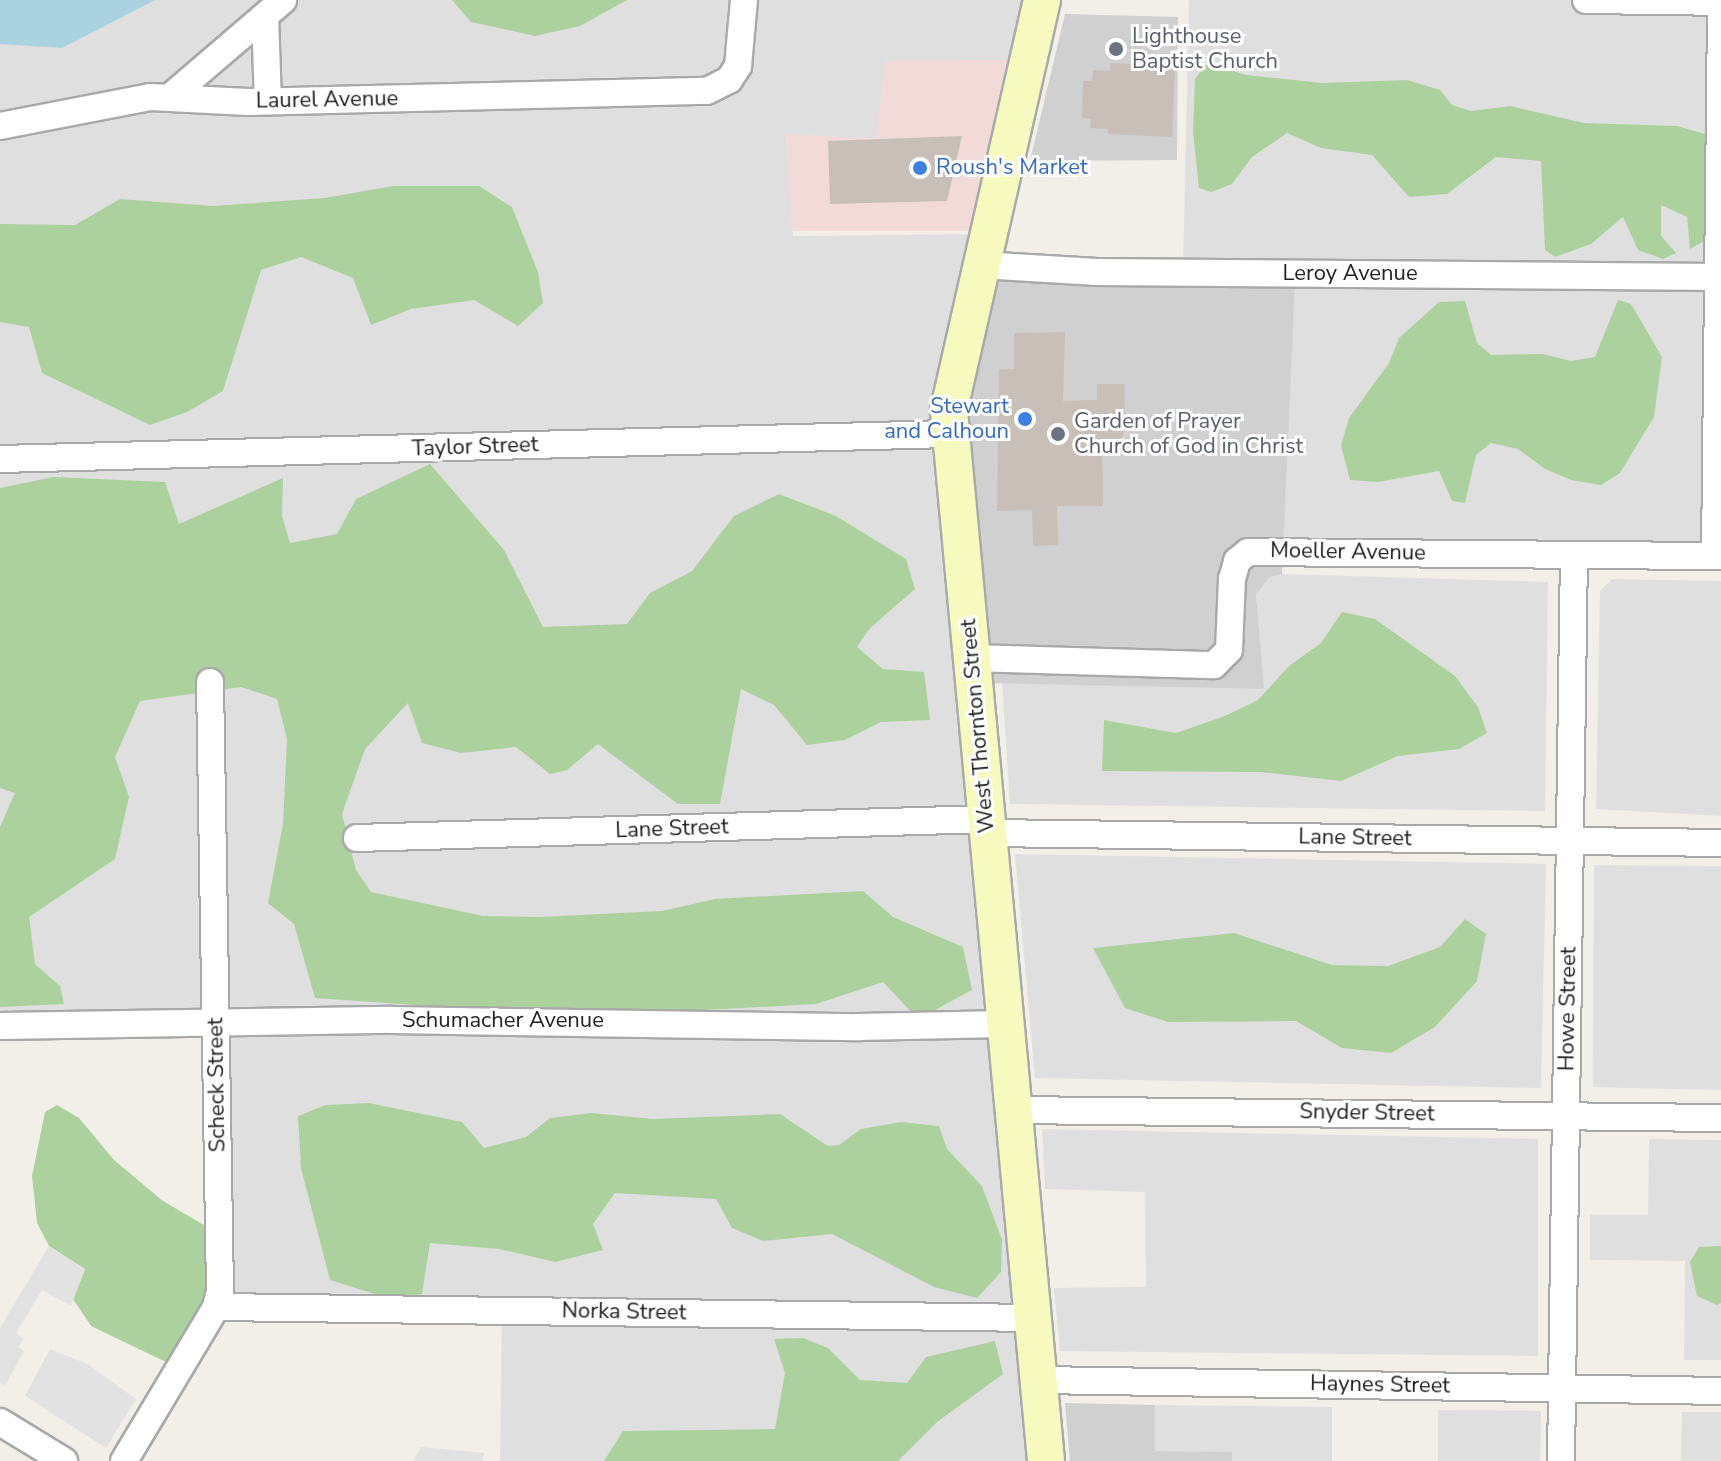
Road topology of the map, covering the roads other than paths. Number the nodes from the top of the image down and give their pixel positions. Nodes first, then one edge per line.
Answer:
1 (744, 0) edge
2 (1042, 0) edge
3 (1586, 0) edge
4 (1721, 2) edge
5 (274, 8) edge
6 (1721, 14) edge
7 (170, 97) junction
8 (268, 101) junction
9 (0, 126) edge
10 (980, 265) junction
11 (1719, 277) edge
12 (951, 434) junction
13 (0, 459) edge
14 (1574, 556) junction
15 (1718, 556) edge
16 (972, 658) junction
17 (210, 682) dead end
18 (988, 826) junction
19 (357, 838) dead end
20 (1570, 841) junction
21 (1721, 843) edge
22 (215, 1022) junction
23 (1005, 1024) junction
24 (0, 1026) edge
25 (1013, 1110) junction
26 (1566, 1115) junction
27 (1721, 1118) edge
28 (216, 1307) junction
29 (1033, 1318) junction
30 (1038, 1380) junction
31 (1563, 1388) junction
32 (1721, 1391) edge
33 (0, 1422) edge
34 (64, 1461) edge
35 (124, 1461) edge
36 (1046, 1461) edge
37 (1561, 1461) edge

1 - 8 street, Laurel Avenue
2 - 10 main road, West Thornton Street
3 - 4 street
5 - 7 street
5 - 8 street
6 - 11 street
7 - 8 street, Laurel Avenue
7 - 9 street, Laurel Avenue
10 - 11 street, Leroy Avenue
10 - 12 main road, West Thornton Street
11 - 15 street
12 - 13 street, Taylor Street
12 - 16 main road, West Thornton Street
14 - 15 street, Moeller Avenue
14 - 16 street, Moeller Avenue
14 - 20 street, Howe Street
16 - 18 main road, West Thornton Street
17 - 22 street, Scheck Street
18 - 19 street, Lane Street
18 - 20 street, Lane Street
18 - 23 main road, West Thornton Street
20 - 21 street, Lane Street
20 - 26 street, Howe Street
22 - 23 street, Schumacher Avenue
22 - 24 street, Schumacher Avenue
22 - 28 street, Scheck Street
23 - 25 main road, West Thornton Street
25 - 26 street, Snyder Street
25 - 29 main road, West Thornton Street
26 - 27 street, Snyder Street
26 - 31 street, Howe Street
28 - 29 street, Norka Street
28 - 35 street, Scheck Street
29 - 30 main road, West Thornton Street
30 - 31 street, Haynes Street
30 - 36 main road, West Thornton Street
31 - 32 street, Haynes Street
31 - 37 street, Howe Street
33 - 34 street

